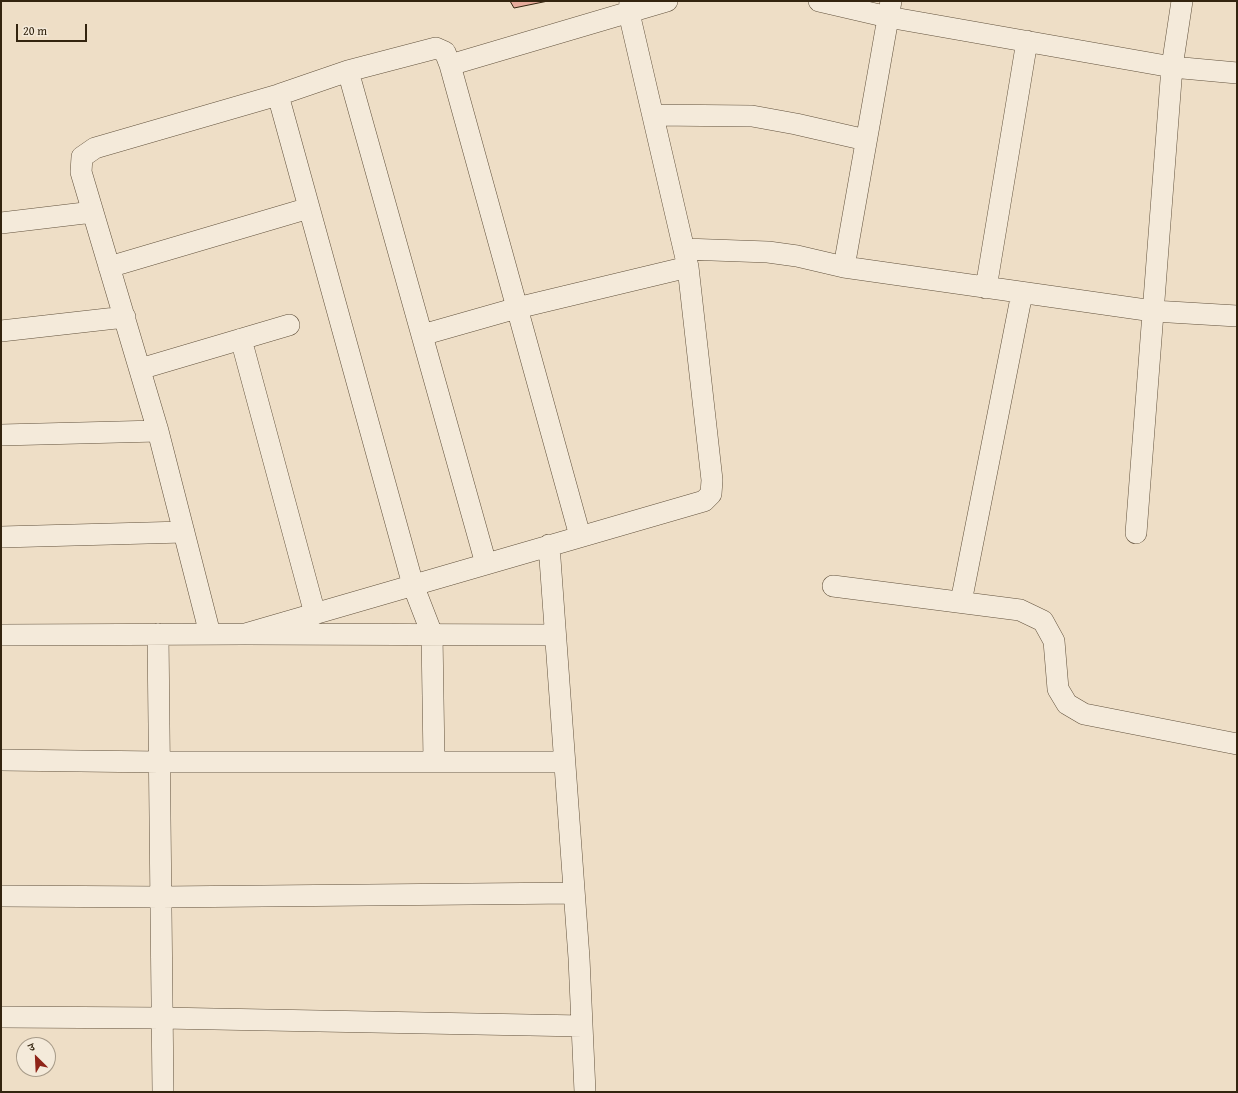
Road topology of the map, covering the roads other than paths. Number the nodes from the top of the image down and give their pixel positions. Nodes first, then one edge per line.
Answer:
1 (667, 1) edge
2 (819, 1) edge
3 (1182, 1) edge
4 (630, 7) edge
5 (889, 9) edge
6 (1027, 41) junction
7 (450, 65) junction
8 (1172, 67) junction
9 (348, 71) junction
10 (1237, 73) edge
11 (278, 95) junction
12 (653, 115) junction
13 (866, 140) junction
14 (309, 208) junction
15 (93, 212) junction
16 (1, 223) edge
17 (686, 258) junction
18 (109, 267) junction
19 (844, 267) junction
20 (986, 288) junction
21 (1022, 293) junction
22 (517, 308) junction
23 (1153, 312) junction
24 (1237, 316) edge
25 (124, 317) junction
26 (289, 325) dead end
27 (1, 331) edge
28 (422, 335) junction
29 (241, 339) junction
30 (140, 369) junction
31 (158, 431) junction
32 (1, 435) edge
33 (184, 532) junction
34 (1136, 533) dead end
35 (580, 536) junction
36 (1, 537) edge
37 (549, 545) junction
38 (486, 564) junction
39 (413, 585) junction
40 (833, 586) dead end
41 (961, 602) junction
42 (315, 614) junction
43 (158, 634) junction
44 (210, 634) junction
45 (245, 634) junction
46 (432, 634) junction
47 (1, 635) edge
48 (555, 635) junction
49 (1237, 744) edge
50 (1, 760) edge
51 (434, 761) junction
52 (159, 762) junction
53 (564, 762) junction
54 (574, 893) junction
55 (1, 896) edge
56 (161, 898) junction
57 (1, 1017) edge
58 (162, 1018) junction
59 (582, 1026) junction
60 (163, 1092) edge
61 (585, 1092) edge

1 - 4 street
2 - 5 street
3 - 8 street
4 - 7 street
4 - 12 street
5 - 6 street
5 - 13 street
6 - 8 street
6 - 20 street
7 - 9 street
7 - 22 street
8 - 10 street
8 - 23 street
9 - 11 street
9 - 28 street
11 - 14 street
11 - 15 street
12 - 13 street
12 - 17 street
13 - 19 street
14 - 18 street
14 - 39 street
15 - 16 street
15 - 18 street
17 - 19 street
17 - 22 street
17 - 35 street
18 - 25 street
19 - 20 street
20 - 21 street
21 - 23 street
21 - 41 street
22 - 28 street
22 - 35 street
23 - 24 street
23 - 34 street
25 - 27 street
25 - 30 street
26 - 29 street
28 - 38 street
29 - 30 street
29 - 42 street
30 - 31 street
31 - 32 street
31 - 33 street
33 - 36 street
33 - 44 street
35 - 37 street
37 - 38 street
37 - 48 street
38 - 39 street
39 - 42 street
39 - 46 street
40 - 41 street
41 - 49 street
42 - 45 street
43 - 44 street
43 - 47 street
43 - 52 street
44 - 45 street
45 - 46 street
46 - 48 street
46 - 51 street
48 - 53 street
50 - 52 street
51 - 52 street
51 - 53 street
52 - 56 street
53 - 54 street
54 - 56 street
54 - 59 street
55 - 56 street
56 - 58 street
57 - 58 street
58 - 59 street
58 - 60 street
59 - 61 street

